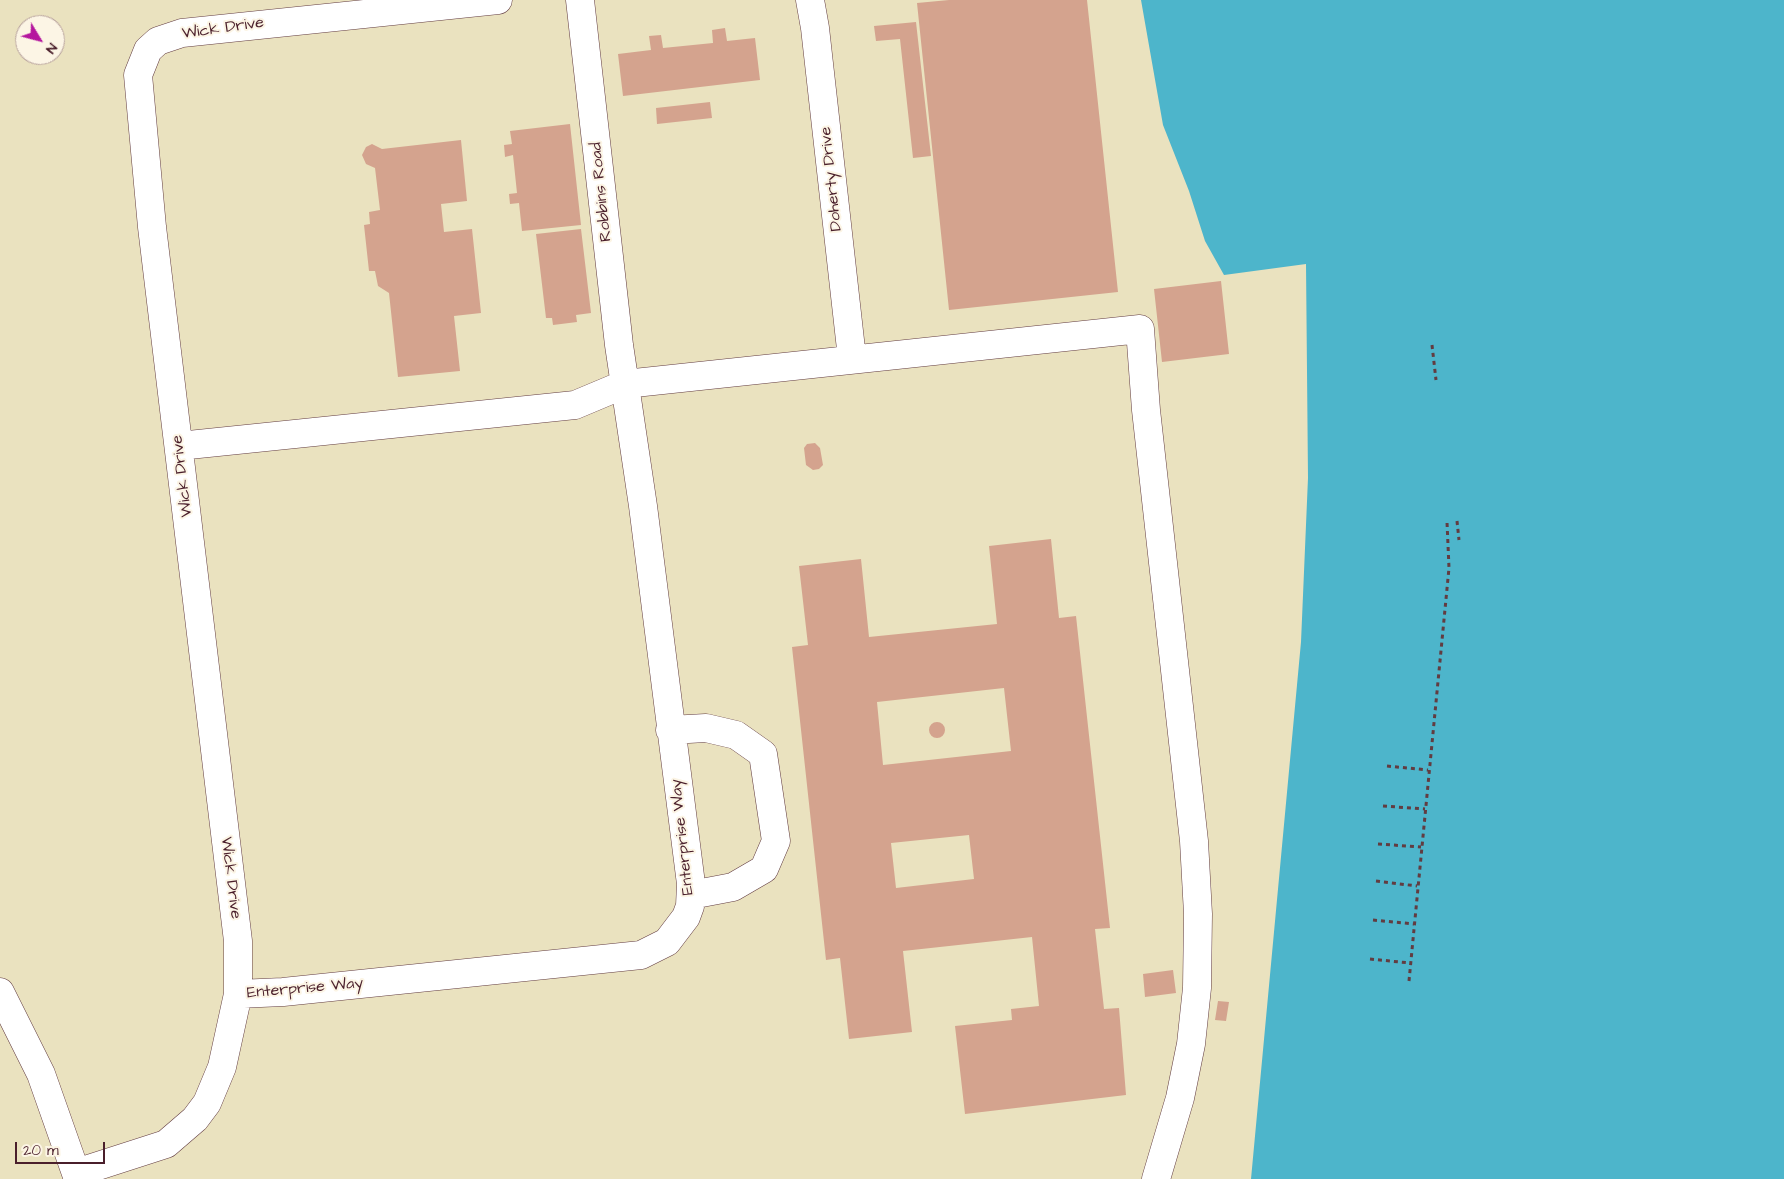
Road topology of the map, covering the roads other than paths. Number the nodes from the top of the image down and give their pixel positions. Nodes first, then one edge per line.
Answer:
1 (498, 0) edge
2 (580, 0) edge
3 (810, 0) edge
4 (852, 358) junction
5 (625, 384) junction
6 (180, 446) junction
7 (670, 730) junction
8 (692, 895) junction
9 (0, 992) edge
10 (238, 994) junction
11 (78, 1176) edge
12 (1156, 1179) edge

1 - 6 street, Wick Drive
2 - 5 street, Robbins Road
3 - 4 street, Doherty Drive
4 - 5 street
4 - 12 street
5 - 6 street
5 - 7 street, Enterprise Way
6 - 10 street, Wick Drive
7 - 8 street, Enterprise Way
7 - 8 street
8 - 10 street, Enterprise Way
9 - 11 street
10 - 11 street, Wick Drive

